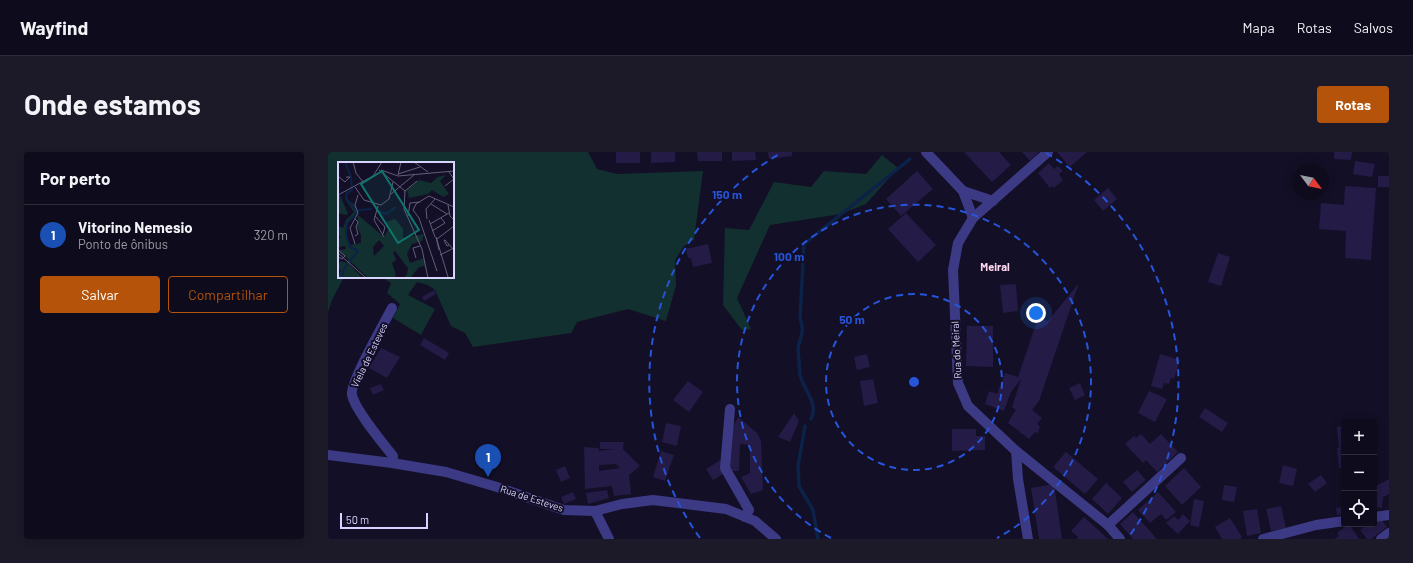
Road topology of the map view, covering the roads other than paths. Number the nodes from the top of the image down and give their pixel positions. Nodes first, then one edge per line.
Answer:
1 (926, 152) edge
2 (1048, 152) edge
3 (963, 191) junction
4 (993, 201) junction
5 (973, 218) junction
6 (392, 308) dead end
7 (730, 409) dead end
8 (1016, 451) junction
9 (328, 455) edge
10 (1181, 458) dead end
11 (392, 463) junction
12 (595, 511) junction
13 (1389, 515) edge
14 (745, 517) junction
15 (1377, 517) edge
16 (1341, 521) edge
17 (1108, 525) junction
18 (1389, 533) edge
19 (609, 539) edge
20 (776, 539) edge
21 (1028, 539) edge
22 (1120, 539) edge
23 (1263, 539) edge
24 (1381, 539) edge

1 - 3 street
2 - 4 street, Rua do Meiral
3 - 4 street
3 - 5 street
4 - 5 street, Rua do Meiral
5 - 8 street, Rua do Meiral
6 - 11 street, Viela de Esteves
7 - 14 street
8 - 17 street, Rua do Meiral
8 - 21 street
9 - 11 street, Rua de Esteves
10 - 17 street
11 - 12 street, Rua de Esteves
12 - 14 street, Rua de Esteves
12 - 19 street
13 - 15 street
14 - 20 street, Rua de Esteves
16 - 23 street
17 - 22 street, Rua do Meiral
18 - 24 street

